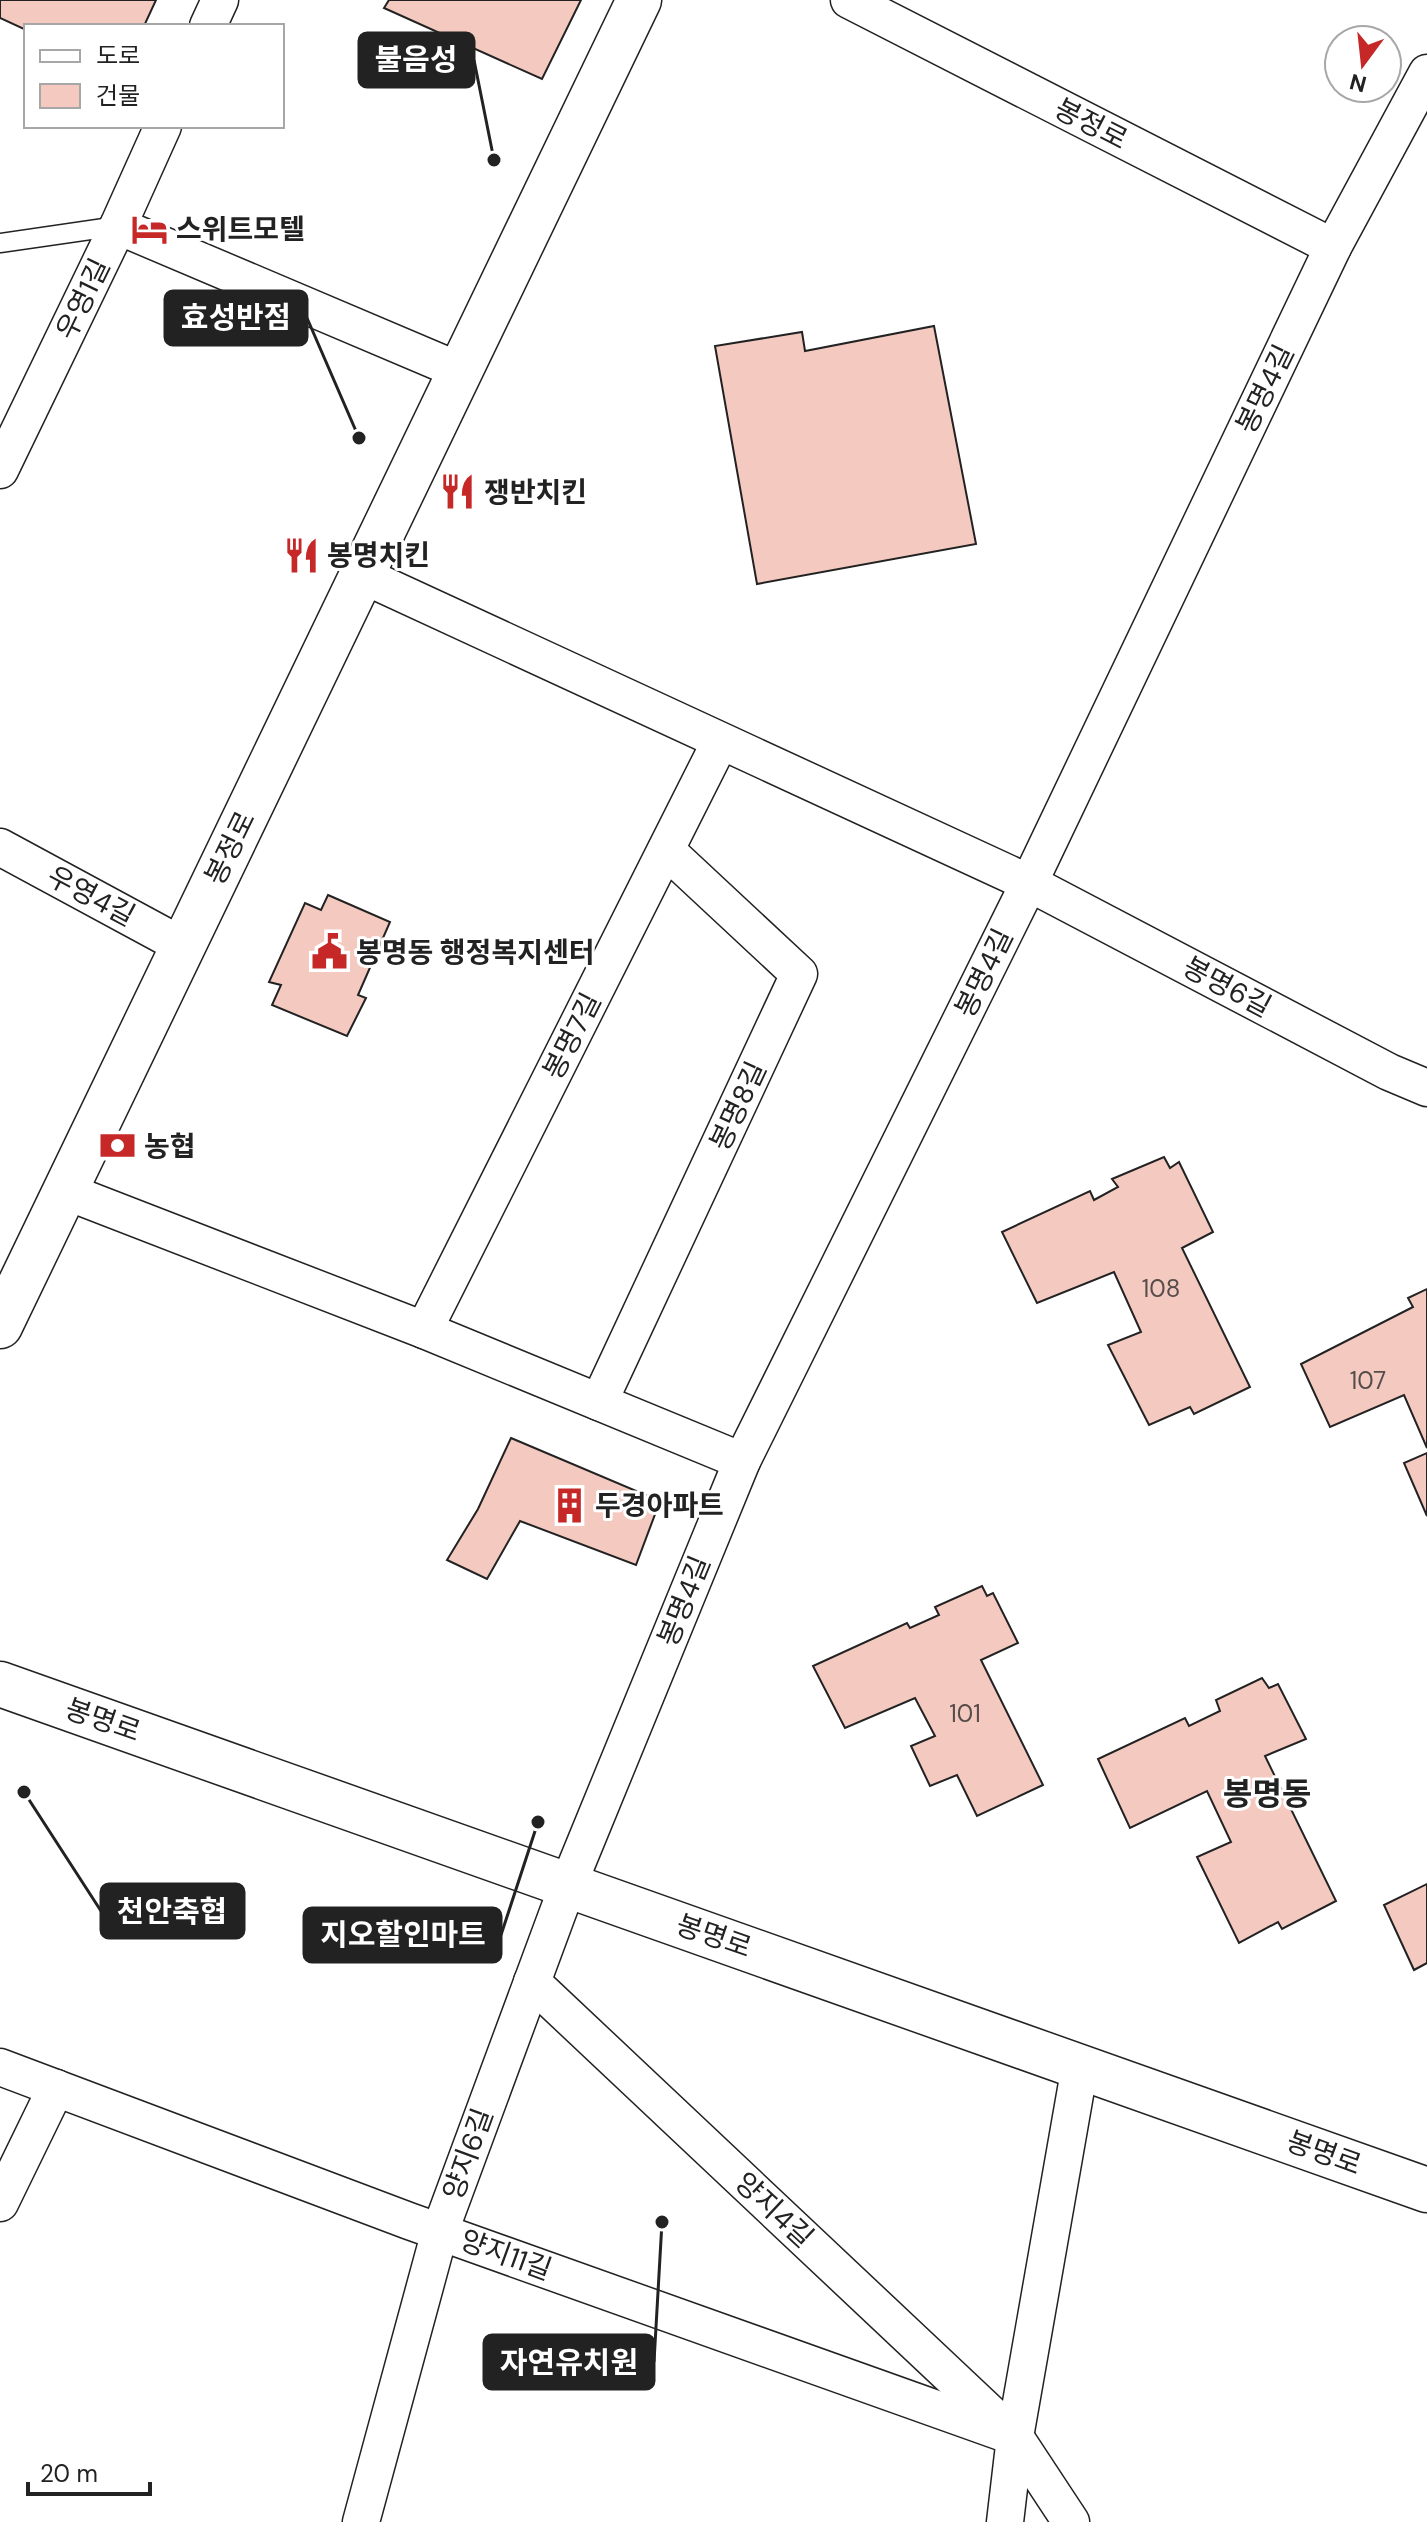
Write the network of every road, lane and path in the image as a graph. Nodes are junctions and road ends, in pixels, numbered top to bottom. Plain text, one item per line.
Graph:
1 (220, 0) edge
2 (639, 0) edge
3 (849, 0) edge
4 (209, 24) edge
5 (1427, 73) edge
6 (162, 128) edge
7 (118, 226) junction
8 (0, 243) edge
9 (1333, 247) junction
10 (460, 371) junction
11 (0, 470) edge
12 (362, 575) junction
13 (720, 742) junction
14 (0, 847) edge
15 (666, 850) junction
16 (1029, 883) junction
17 (183, 946) junction
18 (1427, 1088) edge
19 (65, 1191) junction
20 (0, 1326) edge
21 (424, 1330) junction
22 (599, 1402) junction
23 (742, 1461) junction
24 (0, 1684) edge
25 (568, 1885) junction
26 (532, 1982) junction
27 (1080, 2066) junction
28 (0, 2067) edge
29 (56, 2088) junction
30 (1427, 2190) edge
31 (0, 2203) edge
32 (440, 2231) junction
33 (1015, 2437) junction
34 (361, 2522) edge
35 (1005, 2522) edge
36 (1071, 2522) edge

1 - 4 street
2 - 10 street, 봉정로
3 - 9 street, 봉정로
5 - 9 street, 봉명4길
6 - 7 street, 우영1길
7 - 8 lane
7 - 10 street
7 - 11 street, 우영1길
9 - 16 street, 봉명4길
10 - 12 street, 봉정로
12 - 13 street
12 - 17 street, 봉정로
13 - 15 street, 봉명7길
13 - 16 street
14 - 17 street, 우영4길
15 - 21 street, 봉명7길
15 - 22 street, 봉명8길
16 - 18 street, 봉명6길
16 - 23 street, 봉명4길
17 - 19 street, 봉정로
19 - 20 street, 봉정로
19 - 21 street
21 - 22 street
22 - 23 street
23 - 25 street, 봉명4길
24 - 25 street, 봉명로
25 - 26 street, 양지6길
25 - 27 street, 봉명로
26 - 32 street, 양지6길
26 - 33 street, 양지4길
27 - 30 street, 봉명로
27 - 33 street
28 - 29 street, 양지11길
29 - 31 street
29 - 32 street, 양지11길
32 - 33 street, 양지11길
32 - 34 street, 양지6길
33 - 35 street
33 - 36 street, 양지4길

